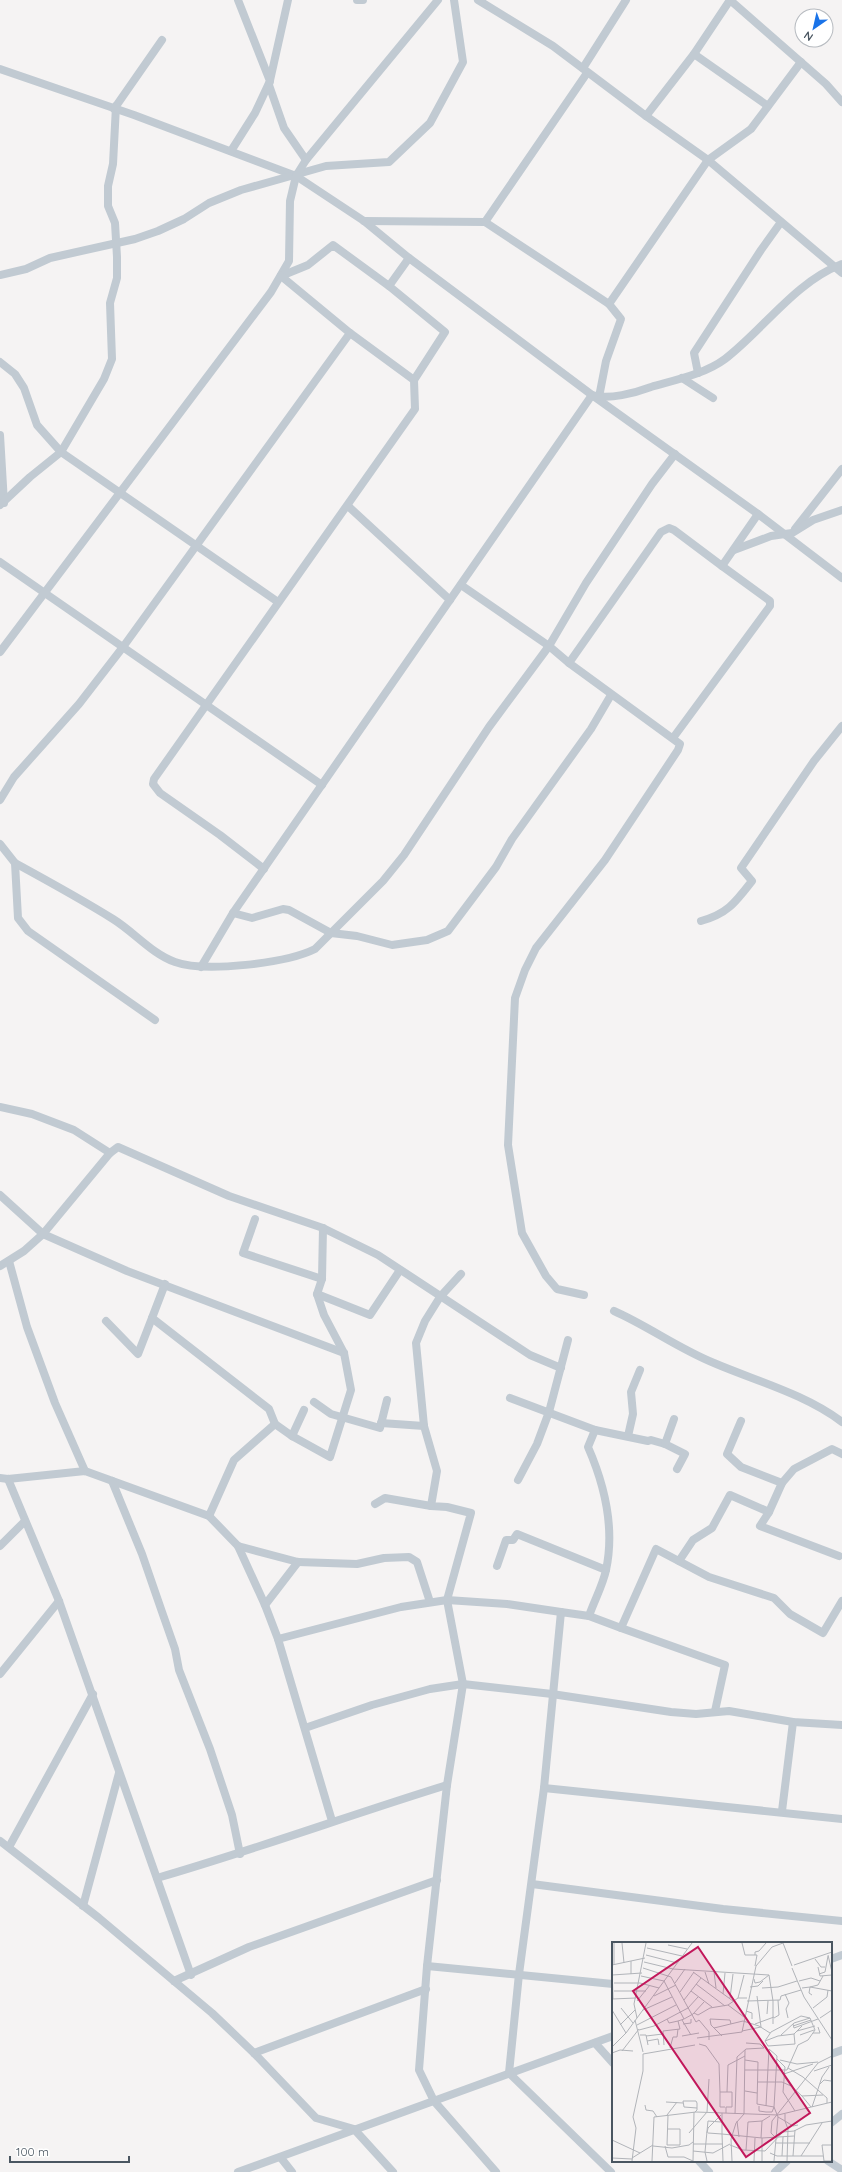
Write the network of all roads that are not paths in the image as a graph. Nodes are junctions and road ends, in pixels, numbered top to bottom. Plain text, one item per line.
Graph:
1 (238, 0) edge
2 (288, 0) edge
3 (357, 0) edge
4 (363, 0) edge
5 (438, 0) edge
6 (454, 0) edge
7 (478, 0) edge
8 (626, 0) edge
9 (730, 0) edge
10 (162, 40) dead end
11 (694, 54) junction
12 (801, 62) junction
13 (0, 69) edge
14 (585, 70) junction
15 (270, 81) junction
16 (842, 102) edge
17 (768, 106) junction
18 (115, 109) junction
19 (646, 116) junction
20 (231, 151) junction
21 (306, 160) junction
22 (708, 160) junction
23 (296, 176) junction
24 (364, 222) junction
25 (485, 222) junction
26 (781, 222) junction
27 (116, 242) junction
28 (409, 258) junction
29 (839, 265) edge
30 (842, 273) edge
31 (0, 275) edge
32 (281, 276) junction
33 (389, 286) junction
34 (609, 304) junction
35 (350, 333) junction
36 (0, 362) edge
37 (698, 373) junction
38 (682, 378) junction
39 (414, 380) junction
40 (595, 396) junction
41 (713, 398) dead end
42 (0, 435) edge
43 (61, 452) junction
44 (675, 454) junction
45 (842, 469) edge
46 (121, 493) junction
47 (2, 504) edge
48 (348, 506) junction
49 (842, 510) edge
50 (758, 514) junction
51 (788, 535) junction
52 (196, 545) junction
53 (734, 550) junction
54 (0, 562) edge
55 (722, 566) junction
56 (842, 578) edge
57 (460, 585) junction
58 (44, 592) junction
59 (450, 600) junction
60 (278, 602) junction
61 (550, 646) junction
62 (123, 647) junction
63 (0, 652) edge
64 (569, 663) junction
65 (611, 695) junction
66 (206, 705) junction
67 (842, 726) edge
68 (674, 738) junction
69 (322, 785) junction
70 (0, 800) edge
71 (0, 844) edge
72 (15, 863) junction
73 (264, 869) junction
74 (233, 913) junction
75 (700, 921) dead end
76 (331, 933) junction
77 (202, 967) junction
78 (155, 1020) dead end
79 (0, 1107) edge
80 (110, 1153) junction
81 (0, 1195) edge
82 (255, 1219) dead end
83 (323, 1228) junction
84 (42, 1234) junction
85 (10, 1261) junction
86 (0, 1266) edge
87 (400, 1270) junction
88 (461, 1274) dead end
89 (322, 1279) junction
90 (165, 1284) junction
91 (317, 1294) junction
92 (584, 1295) dead end
93 (440, 1297) junction
94 (614, 1311) dead end
95 (152, 1318) junction
96 (106, 1321) dead end
97 (568, 1340) dead end
98 (344, 1353) junction
99 (561, 1368) junction
100 (640, 1370) dead end
101 (510, 1398) dead end
102 (387, 1400) dead end
103 (314, 1402) dead end
104 (304, 1410) dead end
105 (549, 1412) junction
106 (343, 1417) junction
107 (674, 1419) dead end
108 (740, 1421) dead end
109 (842, 1422) edge
110 (381, 1423) junction
111 (275, 1424) junction
112 (424, 1426) junction
113 (595, 1430) junction
114 (292, 1436) junction
115 (628, 1436) junction
116 (665, 1444) junction
117 (842, 1454) edge
118 (677, 1469) dead end
119 (85, 1471) junction
120 (4, 1479) edge
121 (518, 1480) dead end
122 (112, 1481) junction
123 (782, 1483) junction
124 (375, 1504) dead end
125 (431, 1506) junction
126 (769, 1512) junction
127 (209, 1516) junction
128 (25, 1521) junction
129 (0, 1546) edge
130 (238, 1546) junction
131 (839, 1556) dead end
132 (679, 1561) junction
133 (298, 1562) junction
134 (497, 1566) dead end
135 (606, 1570) junction
136 (447, 1600) junction
137 (59, 1601) junction
138 (430, 1602) junction
139 (265, 1605) junction
140 (841, 1605) edge
141 (560, 1612) junction
142 (589, 1616) junction
143 (621, 1628) junction
144 (278, 1639) junction
145 (0, 1674) edge
146 (463, 1684) junction
147 (93, 1694) junction
148 (552, 1694) junction
149 (715, 1711) junction
150 (794, 1722) junction
151 (842, 1725) edge
152 (305, 1728) junction
153 (119, 1773) junction
154 (447, 1785) junction
155 (544, 1788) junction
156 (782, 1811) junction
157 (842, 1819) edge
158 (332, 1821) junction
159 (0, 1841) edge
160 (9, 1847) junction
161 (240, 1854) junction
162 (157, 1878) junction
163 (437, 1880) junction
164 (532, 1884) junction
165 (83, 1906) junction
166 (842, 1920) edge
167 (842, 1955) edge
168 (832, 1958) edge
169 (427, 1966) junction
170 (519, 1974) junction
171 (190, 1975) junction
172 (174, 1981) junction
173 (612, 1984) edge
174 (426, 1989) junction
175 (612, 2036) edge
176 (595, 2043) junction
177 (842, 2050) edge
178 (254, 2053) junction
179 (832, 2054) edge
180 (612, 2062) edge
181 (509, 2073) junction
182 (434, 2101) junction
183 (842, 2114) edge
184 (832, 2123) edge
185 (354, 2130) junction
186 (281, 2158) junction
187 (700, 2162) edge
188 (786, 2162) edge
189 (830, 2162) edge
190 (842, 2170) edge
191 (238, 2172) edge
192 (292, 2172) edge
193 (394, 2172) edge
194 (496, 2172) edge
195 (611, 2172) edge
196 (709, 2172) edge
197 (775, 2172) edge

1 - 15 street
2 - 15 street
3 - 4 street
5 - 21 street
6 - 23 street
7 - 14 street
8 - 14 street
9 - 11 street
9 - 12 street
10 - 18 street
11 - 17 street
11 - 19 street
12 - 16 street
12 - 17 street
13 - 18 street
14 - 19 street
14 - 25 street
15 - 20 street
15 - 21 street
17 - 22 street
18 - 20 street
18 - 27 street
19 - 22 street
20 - 23 street
21 - 23 street
22 - 26 street
22 - 34 street
23 - 24 street
23 - 27 street
23 - 32 street
24 - 25 street
24 - 28 street
25 - 34 street
26 - 29 street
26 - 37 street
27 - 31 street
27 - 43 street
28 - 33 street
28 - 40 street
29 - 30 street
29 - 37 street
32 - 33 street
32 - 35 street
32 - 46 street
33 - 39 street
34 - 40 street
35 - 39 street
35 - 52 street
36 - 43 street
37 - 38 street
38 - 40 street
38 - 41 street
39 - 48 street
40 - 44 street
40 - 57 street
42 - 47 street
43 - 46 street
43 - 47 street
44 - 50 street
44 - 61 street
45 - 51 street
46 - 52 street
46 - 58 street
48 - 59 street
48 - 60 street
49 - 51 street
50 - 51 street
50 - 53 street
51 - 53 street
51 - 56 street
52 - 60 street
52 - 62 street
53 - 55 street
54 - 58 street
55 - 64 street
55 - 68 street
57 - 59 street
57 - 61 street
58 - 62 street
58 - 63 street
59 - 69 street
60 - 66 street
61 - 64 street
61 - 76 street
62 - 66 street
62 - 70 street
64 - 65 street
65 - 68 street
65 - 76 street
66 - 69 street
66 - 73 street
67 - 75 street
68 - 92 street
69 - 73 street
71 - 72 street
72 - 77 street
72 - 78 street
73 - 74 street
74 - 76 street
74 - 77 street
76 - 77 street
79 - 80 street
80 - 83 street
80 - 84 street
81 - 84 street
82 - 89 street
83 - 87 street
83 - 89 street
84 - 85 street
84 - 90 street
85 - 86 street
85 - 119 street
87 - 91 street
87 - 93 street
88 - 93 street
89 - 91 street
90 - 95 street
90 - 98 street
91 - 98 street
93 - 99 street
93 - 112 street
94 - 109 street
95 - 96 street
95 - 111 street
97 - 99 street
98 - 106 street
99 - 105 street
100 - 115 street
101 - 105 street
102 - 110 street
103 - 106 street
104 - 114 street
105 - 113 street
105 - 121 street
106 - 110 street
106 - 114 street
107 - 116 street
108 - 123 street
110 - 112 street
111 - 114 street
111 - 127 street
112 - 125 street
113 - 115 street
113 - 135 street
115 - 116 street
116 - 118 street
117 - 123 street
119 - 120 street
119 - 122 street
120 - 128 street
122 - 127 street
122 - 161 street
123 - 126 street
124 - 125 street
125 - 136 street
126 - 131 street
126 - 132 street
127 - 130 street
128 - 129 street
128 - 137 street
130 - 133 street
130 - 139 street
132 - 140 street
132 - 143 street
133 - 138 street
133 - 139 street
134 - 135 street
135 - 142 street
136 - 138 street
136 - 141 street
136 - 146 street
137 - 145 street
137 - 147 street
138 - 144 street
139 - 144 street
141 - 142 street
141 - 148 street
142 - 143 street
143 - 149 street
144 - 152 street
146 - 148 street
146 - 152 street
146 - 154 street
147 - 153 street
147 - 160 street
148 - 149 street
148 - 155 street
149 - 150 street
150 - 151 street
150 - 156 street
152 - 158 street
153 - 162 street
153 - 165 street
154 - 158 street
154 - 163 street
155 - 156 street
155 - 164 street
156 - 157 street
158 - 161 street
159 - 160 street
160 - 165 street
161 - 162 street
162 - 171 street
163 - 169 street
163 - 171 street
164 - 166 street
164 - 170 street
165 - 172 street
167 - 168 street
169 - 170 street
169 - 174 street
170 - 173 street
170 - 181 street
171 - 172 street
172 - 178 street
174 - 178 street
174 - 182 street
175 - 176 street
176 - 180 street
176 - 181 street
177 - 179 street
178 - 185 street
181 - 182 street
181 - 195 street
182 - 185 street
182 - 194 street
183 - 184 street
185 - 186 street
185 - 193 street
186 - 191 street
186 - 192 street
187 - 196 street
188 - 197 street
189 - 190 street

